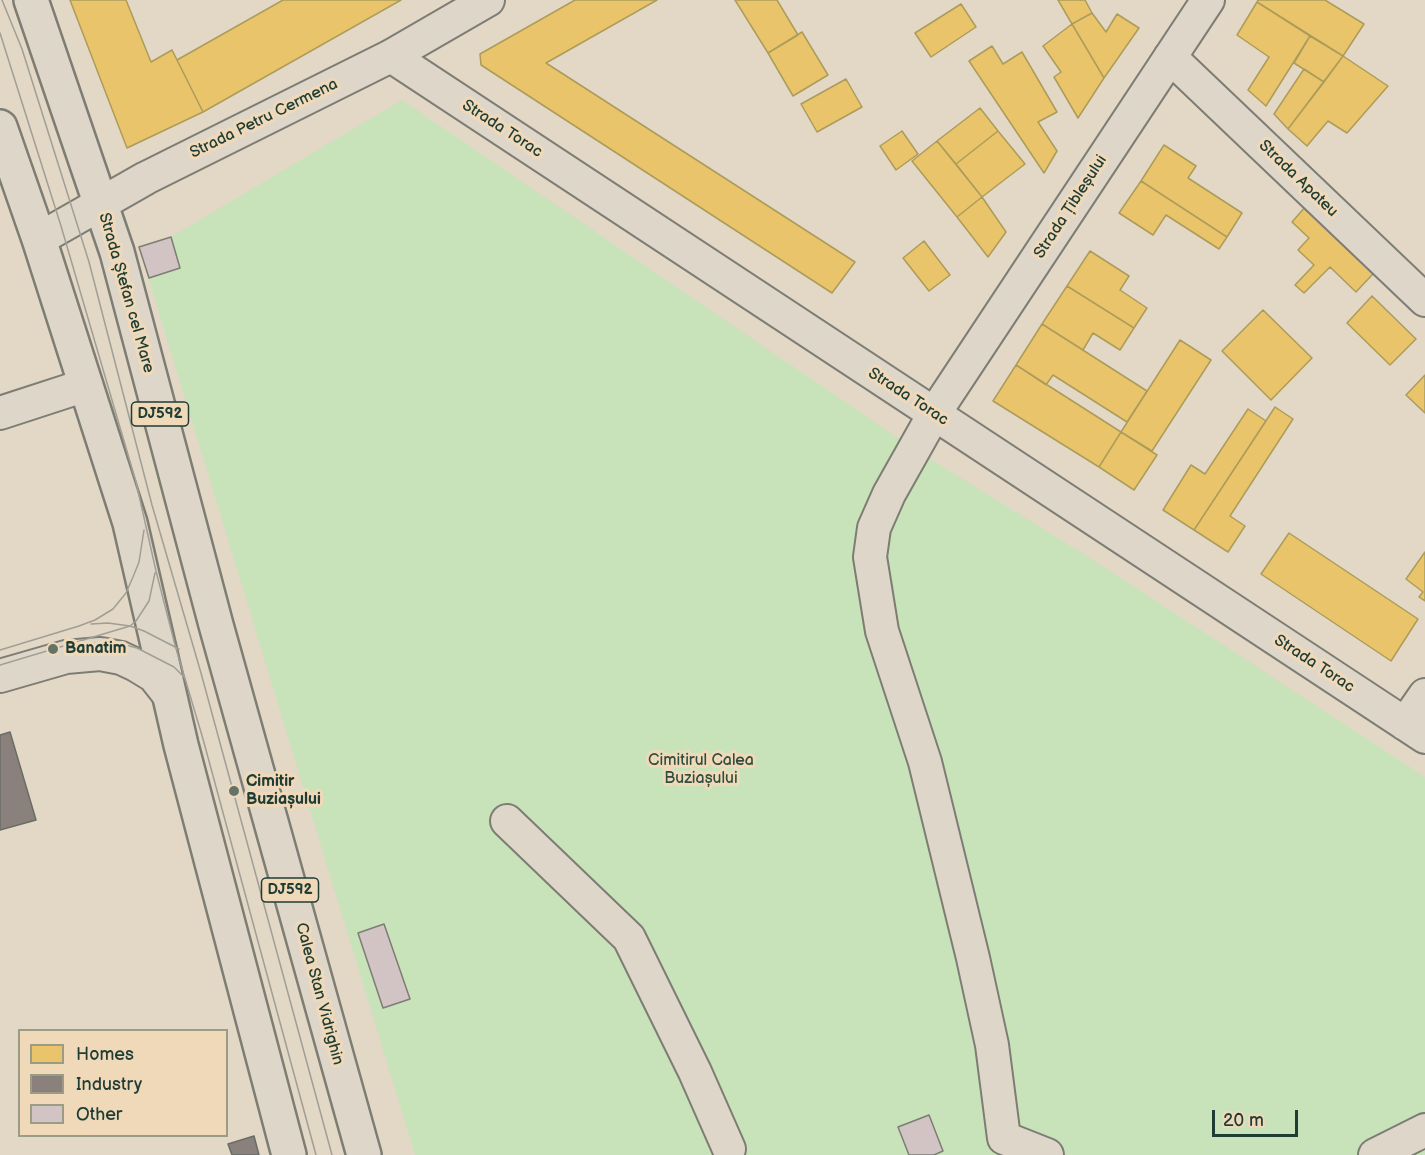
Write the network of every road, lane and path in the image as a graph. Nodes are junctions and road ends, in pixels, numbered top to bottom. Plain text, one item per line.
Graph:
1 (32, 0) edge
2 (488, 0) edge
3 (1208, 0) edge
4 (391, 56) junction
5 (1170, 57) junction
6 (0, 127) edge
7 (101, 204) junction
8 (39, 239) junction
9 (1425, 300) edge
10 (86, 385) junction
11 (0, 413) edge
12 (934, 414) junction
13 (216, 625) joint
14 (0, 676) edge
15 (169, 695) junction
16 (1425, 695) edge
17 (1415, 731) edge
18 (507, 821) dead end
19 (1425, 1130) edge
20 (729, 1149) dead end
21 (290, 1155) edge
22 (364, 1155) edge
23 (1047, 1155) edge
24 (1375, 1155) edge

1 - 7 main road, Strada Ștefan cel Mare / DJ592
2 - 4 street, Strada Petru Cermena
3 - 5 street, Strada Țibleșului
4 - 7 street, Strada Petru Cermena
4 - 12 street, Strada Torac
5 - 9 street, Strada Apateu
5 - 12 street, Strada Țibleșului
6 - 8 main road
7 - 8 street, Strada Petru Cermena
7 - 13 main road, Strada Ștefan cel Mare / DJ592
8 - 10 main road
10 - 11 street
10 - 15 main road
12 - 17 street, Strada Torac
12 - 23 street, Strada Țibleșului
13 - 22 main road, Calea Stan Vidrighin / DJ592
14 - 15 street
15 - 21 main road
16 - 17 street
18 - 20 street
19 - 24 street

